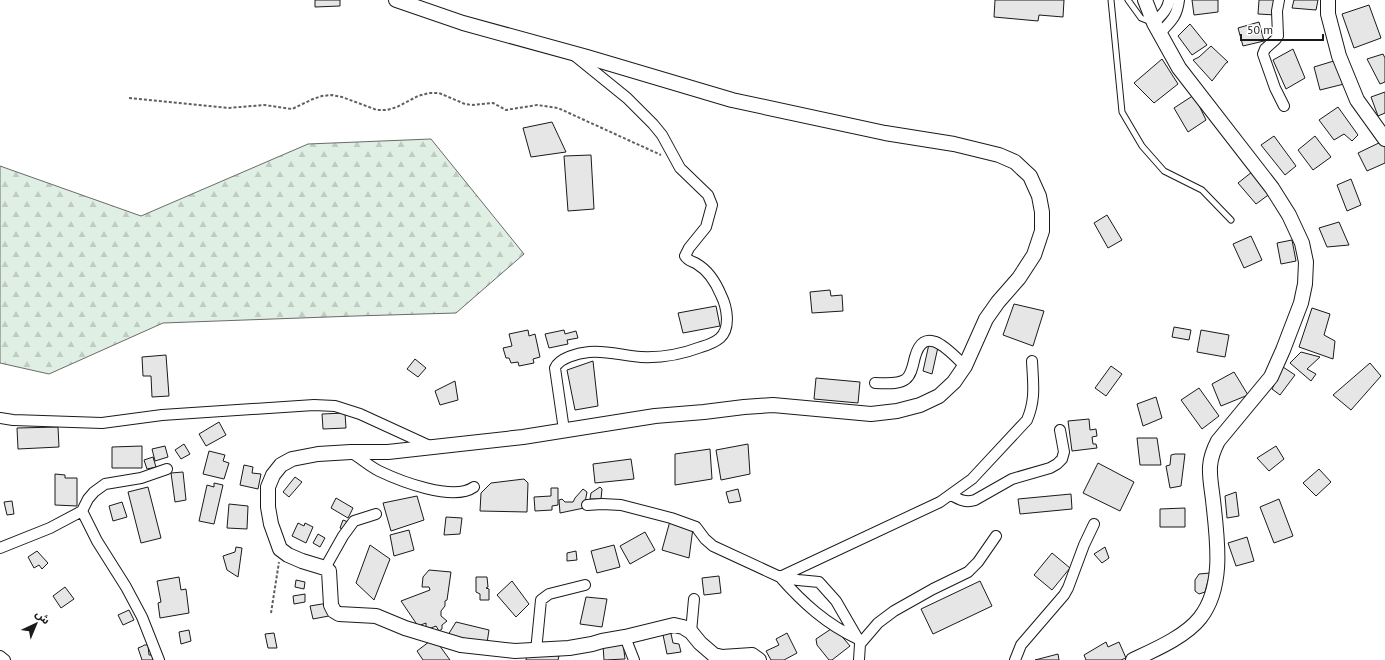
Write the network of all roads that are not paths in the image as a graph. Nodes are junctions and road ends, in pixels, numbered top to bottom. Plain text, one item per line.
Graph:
1 (396, 0) edge
2 (1111, 0) edge
3 (1128, 0) edge
4 (1145, 0) edge
5 (1169, 0) edge
6 (1179, 0) edge
7 (1279, 0) edge
8 (1328, 0) edge
9 (1157, 28) junction
10 (572, 53) junction
11 (1284, 106) dead end
12 (1385, 139) edge
13 (1231, 220) dead end
14 (1032, 361) dead end
15 (965, 366) junction
16 (875, 384) dead end
17 (0, 418) edge
18 (564, 430) junction
19 (1060, 430) dead end
20 (433, 447) junction
21 (351, 452) junction
22 (167, 469) dead end
23 (474, 487) dead end
24 (951, 495) junction
25 (587, 505) dead end
26 (82, 511) junction
27 (376, 514) dead end
28 (1094, 524) dead end
29 (996, 536) dead end
30 (0, 548) edge
31 (325, 568) junction
32 (780, 577) junction
33 (585, 586) dead end
34 (694, 599) dead end
35 (691, 632) junction
36 (625, 637) junction
37 (859, 642) junction
38 (536, 651) junction
39 (0, 656) edge
40 (5, 660) edge
41 (159, 660) edge
42 (634, 660) edge
43 (759, 660) edge
44 (859, 660) edge
45 (1016, 660) edge
46 (1133, 660) edge

1 - 10 street
2 - 13 lane
3 - 9 lane
4 - 9 street
5 - 9 street
6 - 9 street
7 - 11 street
8 - 12 street
9 - 46 street
10 - 15 street
10 - 18 street
14 - 24 street
15 - 16 street
15 - 18 street
17 - 20 street
18 - 20 street
19 - 24 street
20 - 21 street
21 - 23 street
21 - 31 street
22 - 26 street
24 - 32 street
25 - 32 street
26 - 30 street
26 - 41 street
27 - 31 street
28 - 45 street
29 - 37 street
31 - 38 street
32 - 37 street
32 - 37 street
33 - 38 street
34 - 35 street
35 - 36 street
35 - 43 street
36 - 38 street
36 - 42 street
37 - 44 street
39 - 40 street

